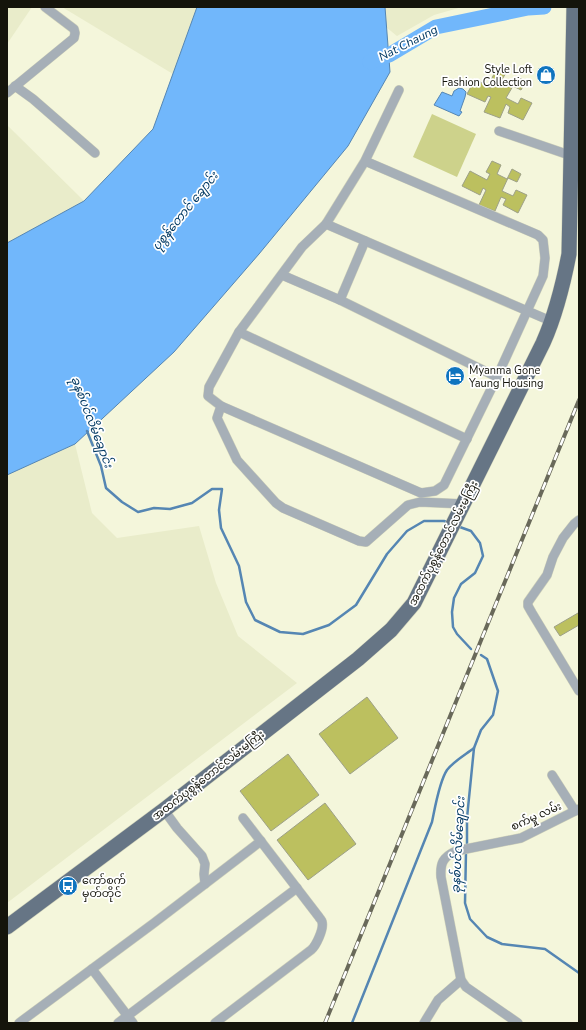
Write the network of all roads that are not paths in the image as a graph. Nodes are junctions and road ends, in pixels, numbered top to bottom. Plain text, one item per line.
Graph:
1 (46, 7) edge
2 (574, 7) edge
3 (15, 86) junction
4 (399, 90) dead end
5 (7, 93) edge
6 (499, 131) dead end
7 (95, 153) dead end
8 (572, 156) junction
9 (365, 162) junction
10 (326, 224) junction
11 (365, 240) junction
12 (282, 275) junction
13 (340, 300) junction
14 (527, 312) junction
15 (553, 322) junction
16 (239, 332) junction
17 (497, 377) junction
18 (221, 406) junction
19 (467, 439) junction
20 (461, 509) junction
21 (579, 520) edge
22 (579, 691) edge
23 (552, 775) dead end
24 (164, 810) junction
25 (577, 810) edge
26 (243, 818) dead end
27 (262, 841) junction
28 (205, 884) junction
29 (297, 888) junction
30 (7, 927) edge
31 (92, 969) junction
32 (461, 980) junction
33 (130, 1019) edge
34 (19, 1023) edge
35 (118, 1023) edge
36 (215, 1023) edge
37 (424, 1023) edge
38 (518, 1023) edge

1 - 3 street
2 - 8 main road, အထက်ပုစွန်တောင်လမ်းမကြီး
3 - 5 street
3 - 7 street
4 - 9 street
6 - 8 street
8 - 15 main road, အထက်ပုစွန်တောင်လမ်းမကြီး
9 - 10 street
9 - 14 street
10 - 11 street
10 - 12 street
11 - 13 street
11 - 14 street
12 - 13 street
12 - 16 street
13 - 17 street
14 - 15 street
14 - 17 street
15 - 20 main road, အထက်ပုစွန်တောင်လမ်းမကြီး
16 - 18 street
16 - 19 street
17 - 19 street
18 - 19 street
18 - 20 street
20 - 24 main road, အထက်ပုစွန်တောင်လမ်းမကြီး
21 - 22 street
23 - 25 street
24 - 28 street
24 - 30 main road, အထက်ပုစွန်တောင်လမ်းမကြီး
25 - 32 street, စက်မှု လမ်း
26 - 27 street
27 - 28 street
27 - 29 street
28 - 31 street
29 - 33 street
29 - 36 street
31 - 33 street
31 - 34 street
32 - 37 street
32 - 38 street
33 - 35 street

